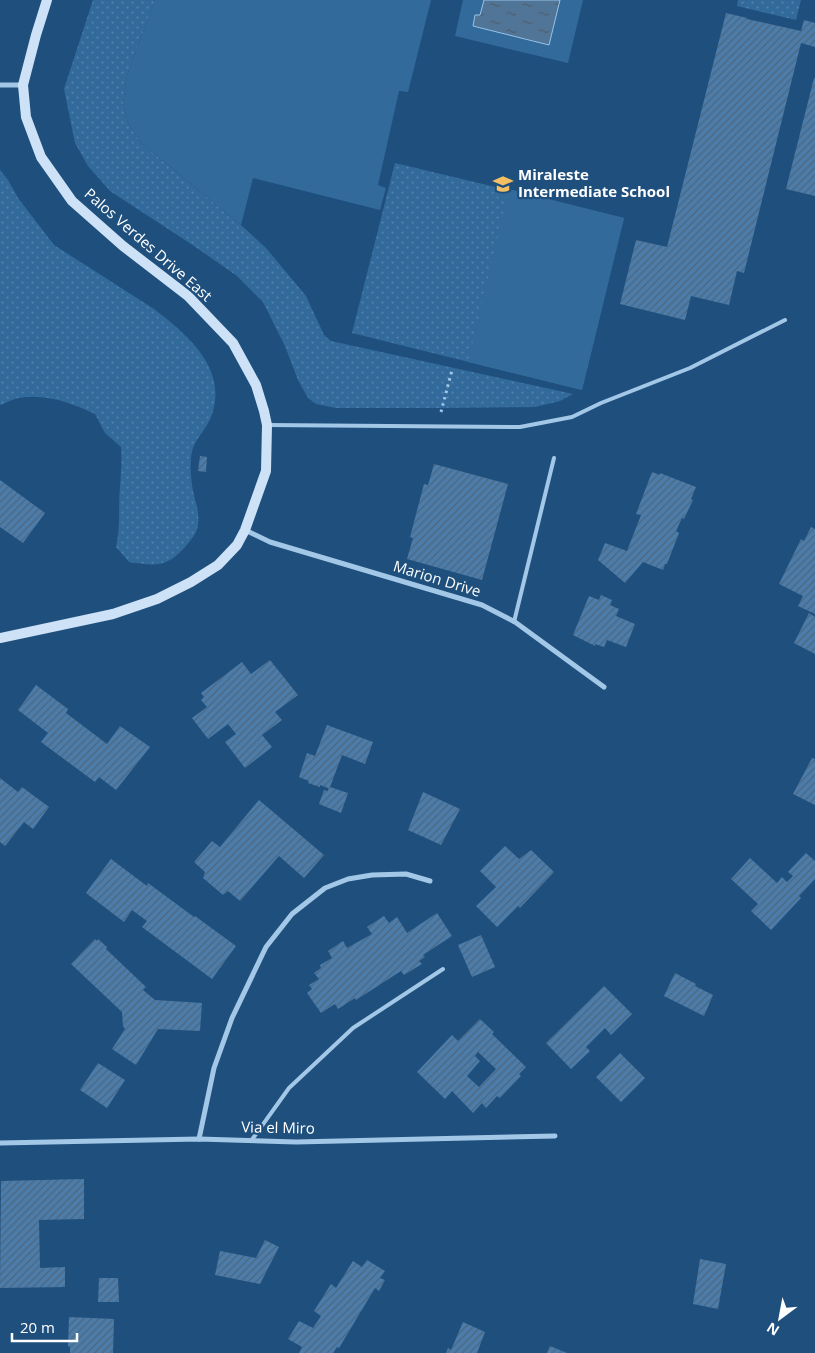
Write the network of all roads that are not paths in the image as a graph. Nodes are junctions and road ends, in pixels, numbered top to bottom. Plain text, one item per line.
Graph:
1 (47, 0) edge
2 (0, 85) edge
3 (23, 86) junction
4 (785, 320) dead end
5 (267, 425) junction
6 (554, 458) dead end
7 (246, 530) junction
8 (514, 622) junction
9 (0, 638) edge
10 (604, 687) dead end
11 (430, 881) dead end
12 (443, 970) dead end
13 (555, 1136) dead end
14 (199, 1139) junction
15 (251, 1140) junction
16 (0, 1143) edge

1 - 3 main road, Palos Verdes Drive East
2 - 3 street
3 - 5 main road, Palos Verdes Drive East
4 - 5 lane
5 - 7 main road, Palos Verdes Drive East
6 - 8 lane
7 - 8 street, Marion Drive
7 - 9 main road, Palos Verdes Drive East
8 - 10 street, Marion Drive
11 - 14 street
12 - 15 lane
13 - 15 street, Via el Miro
14 - 15 street, Via el Miro
14 - 16 street, Via el Miro

